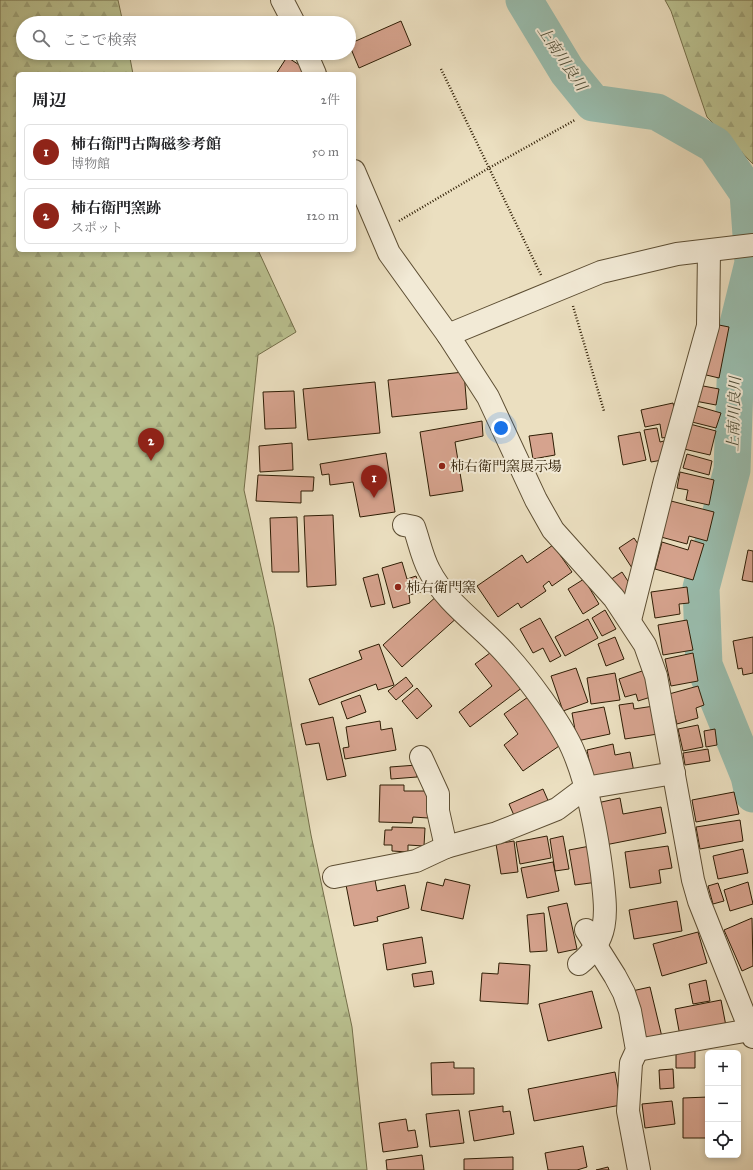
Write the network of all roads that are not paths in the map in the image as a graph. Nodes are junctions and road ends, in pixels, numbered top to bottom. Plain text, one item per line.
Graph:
1 (282, 0) edge
2 (290, 16) edge
3 (309, 60) edge
4 (314, 72) edge
5 (356, 177) edge
6 (753, 245) edge
7 (709, 251) junction
8 (448, 335) junction
9 (404, 525) dead end
10 (630, 620) junction
11 (421, 757) dead end
12 (674, 773) junction
13 (585, 788) junction
14 (446, 847) junction
15 (334, 876) dead end
16 (591, 938) junction
17 (579, 964) dead end
18 (752, 1034) edge
19 (637, 1050) junction
20 (639, 1170) edge

1 - 2 street
3 - 4 street
5 - 8 street
6 - 7 street
7 - 8 street
7 - 10 street
8 - 10 street
9 - 13 street
10 - 12 street
11 - 14 street
12 - 13 street
12 - 18 street
13 - 14 street
13 - 16 street
14 - 15 street
16 - 17 street
16 - 19 street
18 - 19 street
19 - 20 street

